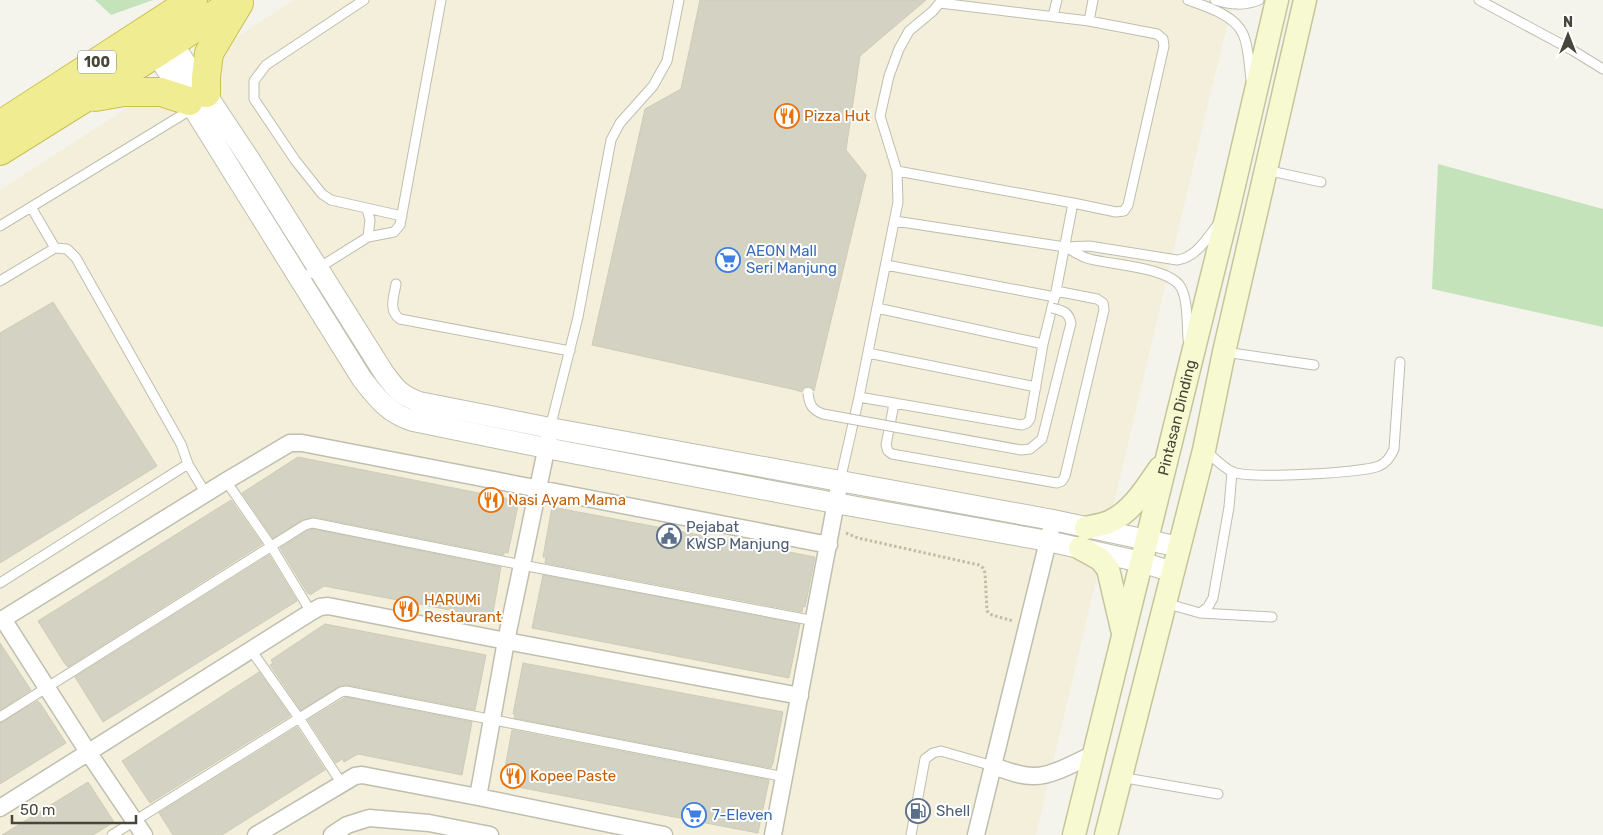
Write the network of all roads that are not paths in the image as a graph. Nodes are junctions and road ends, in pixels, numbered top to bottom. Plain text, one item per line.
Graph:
1 (193, 0) edge
2 (237, 0) edge
3 (241, 0) edge
4 (364, 0) edge
5 (441, 0) edge
6 (678, 0) edge
7 (1057, 0) edge
8 (1093, 0) edge
9 (1188, 0) edge
10 (1215, 0) edge
11 (1259, 0) edge
12 (1277, 0) edge
13 (1305, 0) edge
14 (1479, 0) edge
15 (941, 1) edge
16 (1053, 16) junction
17 (1088, 21) junction
18 (157, 38) junction
19 (1603, 69) edge
20 (1254, 97) junction
21 (80, 100) junction
22 (199, 100) junction
23 (0, 125) edge
24 (0, 151) edge
25 (1266, 170) junction
26 (896, 171) junction
27 (1321, 182) dead end
28 (1073, 203) junction
29 (31, 207) junction
30 (367, 209) junction
31 (1228, 211) junction
32 (402, 216) junction
33 (895, 221) junction
34 (0, 226) edge
35 (368, 237) junction
36 (1065, 247) junction
37 (55, 248) junction
38 (886, 265) junction
39 (319, 268) junction
40 (301, 279) junction
41 (0, 282) edge
42 (396, 284) dead end
43 (1056, 294) junction
44 (877, 308) junction
45 (1052, 308) junction
46 (1043, 344) junction
47 (570, 351) junction
48 (1224, 352) junction
49 (868, 353) junction
50 (1400, 362) dead end
51 (1191, 364) junction
52 (1314, 365) dead end
53 (1036, 387) junction
54 (808, 393) dead end
55 (859, 398) junction
56 (894, 404) junction
57 (550, 428) junction
58 (546, 448) junction
59 (1204, 450) junction
60 (1166, 461) junction
61 (188, 464) junction
62 (1232, 472) junction
63 (226, 481) junction
64 (840, 481) junction
65 (538, 489) junction
66 (206, 494) junction
67 (835, 503) junction
68 (1053, 520) junction
69 (1083, 538) junction
70 (1147, 540) junction
71 (1048, 541) junction
72 (829, 545) junction
73 (271, 546) junction
74 (1180, 547) junction
75 (1141, 562) junction
76 (522, 565) junction
77 (1173, 572) junction
78 (0, 583) edge
79 (1165, 603) junction
80 (311, 612) junction
81 (1200, 613) junction
82 (1272, 617) dead end
83 (1, 620) edge
84 (815, 621) junction
85 (1124, 635) junction
86 (506, 641) junction
87 (251, 650) junction
88 (46, 688) junction
89 (800, 696) junction
90 (0, 717) edge
91 (299, 718) junction
92 (492, 721) junction
93 (88, 752) junction
94 (1094, 754) junction
95 (993, 766) junction
96 (785, 777) junction
97 (1120, 777) junction
98 (342, 784) junction
99 (1218, 794) dead end
100 (478, 797) junction
101 (0, 808) edge
102 (134, 821) junction
103 (428, 829) edge
104 (112, 835) edge
105 (144, 835) edge
106 (256, 835) edge
107 (332, 835) edge
108 (490, 835) edge
109 (664, 835) edge
110 (773, 835) edge
111 (911, 835) edge
112 (976, 835) edge
113 (1074, 835) edge
114 (1106, 835) edge

1 - 18 highway, 100
2 - 18 highway, 100
3 - 22 highway
4 - 30 lane
5 - 32 lane
6 - 47 lane
7 - 16 lane
8 - 17 lane
9 - 20 lane
10 - 11 lane
12 - 20 main road, Pintasan Dinding
13 - 25 main road, Pintasan Dinding
14 - 19 lane
15 - 16 lane
15 - 26 lane
16 - 17 lane
17 - 28 lane
18 - 21 highway, 100
18 - 22 street
18 - 23 highway, 100
20 - 31 main road, Pintasan Dinding
21 - 22 highway
21 - 24 highway, 100
22 - 29 lane
22 - 39 street
22 - 40 street
25 - 27 lane
25 - 48 main road, Pintasan Dinding
26 - 28 lane
26 - 33 lane
28 - 36 lane
29 - 34 lane
29 - 37 lane
30 - 32 lane
30 - 35 lane
31 - 36 lane
31 - 51 main road, Pintasan Dinding
32 - 35 lane
33 - 36 lane
33 - 38 lane
35 - 39 lane
36 - 43 lane
36 - 51 lane
37 - 41 lane
37 - 61 lane
38 - 43 lane
38 - 44 lane
39 - 40 lane
39 - 57 street
40 - 58 street
42 - 47 lane
43 - 45 lane
43 - 56 lane
44 - 46 lane
44 - 49 lane
45 - 46 lane
45 - 54 lane, bridge
46 - 53 lane
47 - 57 lane
48 - 52 lane
48 - 59 main road, Pintasan Dinding
49 - 53 lane
49 - 55 lane
50 - 62 lane
51 - 60 main road, Pintasan Dinding
53 - 56 lane
55 - 56 lane
55 - 64 lane
57 - 58 street
57 - 64 street
58 - 65 street
58 - 67 street
59 - 62 lane
59 - 74 main road, Pintasan Dinding
60 - 69 main road
60 - 70 main road, Pintasan Dinding
61 - 66 lane
61 - 78 lane
62 - 81 lane
63 - 65 street
63 - 66 street
63 - 73 lane
64 - 67 street
64 - 68 street
65 - 72 street
65 - 76 street
66 - 83 street
67 - 71 street
67 - 72 street
68 - 69 street
68 - 71 street
69 - 70 street
69 - 71 street
69 - 75 street
69 - 85 main road
70 - 74 street
70 - 75 main road, Pintasan Dinding
71 - 95 street
72 - 84 street
73 - 76 lane
73 - 80 lane
73 - 88 lane
74 - 77 main road, Pintasan Dinding
75 - 77 street
75 - 85 main road, Pintasan Dinding
76 - 84 lane
76 - 86 street
77 - 79 main road, Pintasan Dinding
79 - 81 lane
79 - 97 main road, Pintasan Dinding
80 - 86 street
80 - 87 street
81 - 82 lane
83 - 88 street
84 - 89 street
85 - 94 main road, Pintasan Dinding
86 - 89 street
86 - 92 street
87 - 91 lane
87 - 93 street
88 - 90 lane
88 - 93 street
89 - 96 street
91 - 92 lane
91 - 98 lane
91 - 102 lane
92 - 96 lane
92 - 100 street
93 - 101 street
93 - 102 street
94 - 95 street
94 - 113 main road, Pintasan Dinding
95 - 111 lane
95 - 112 street
96 - 110 street
97 - 99 lane
97 - 114 main road, Pintasan Dinding
98 - 100 street
98 - 106 street
100 - 109 street
102 - 104 lane
102 - 105 street
103 - 107 street
103 - 108 street

